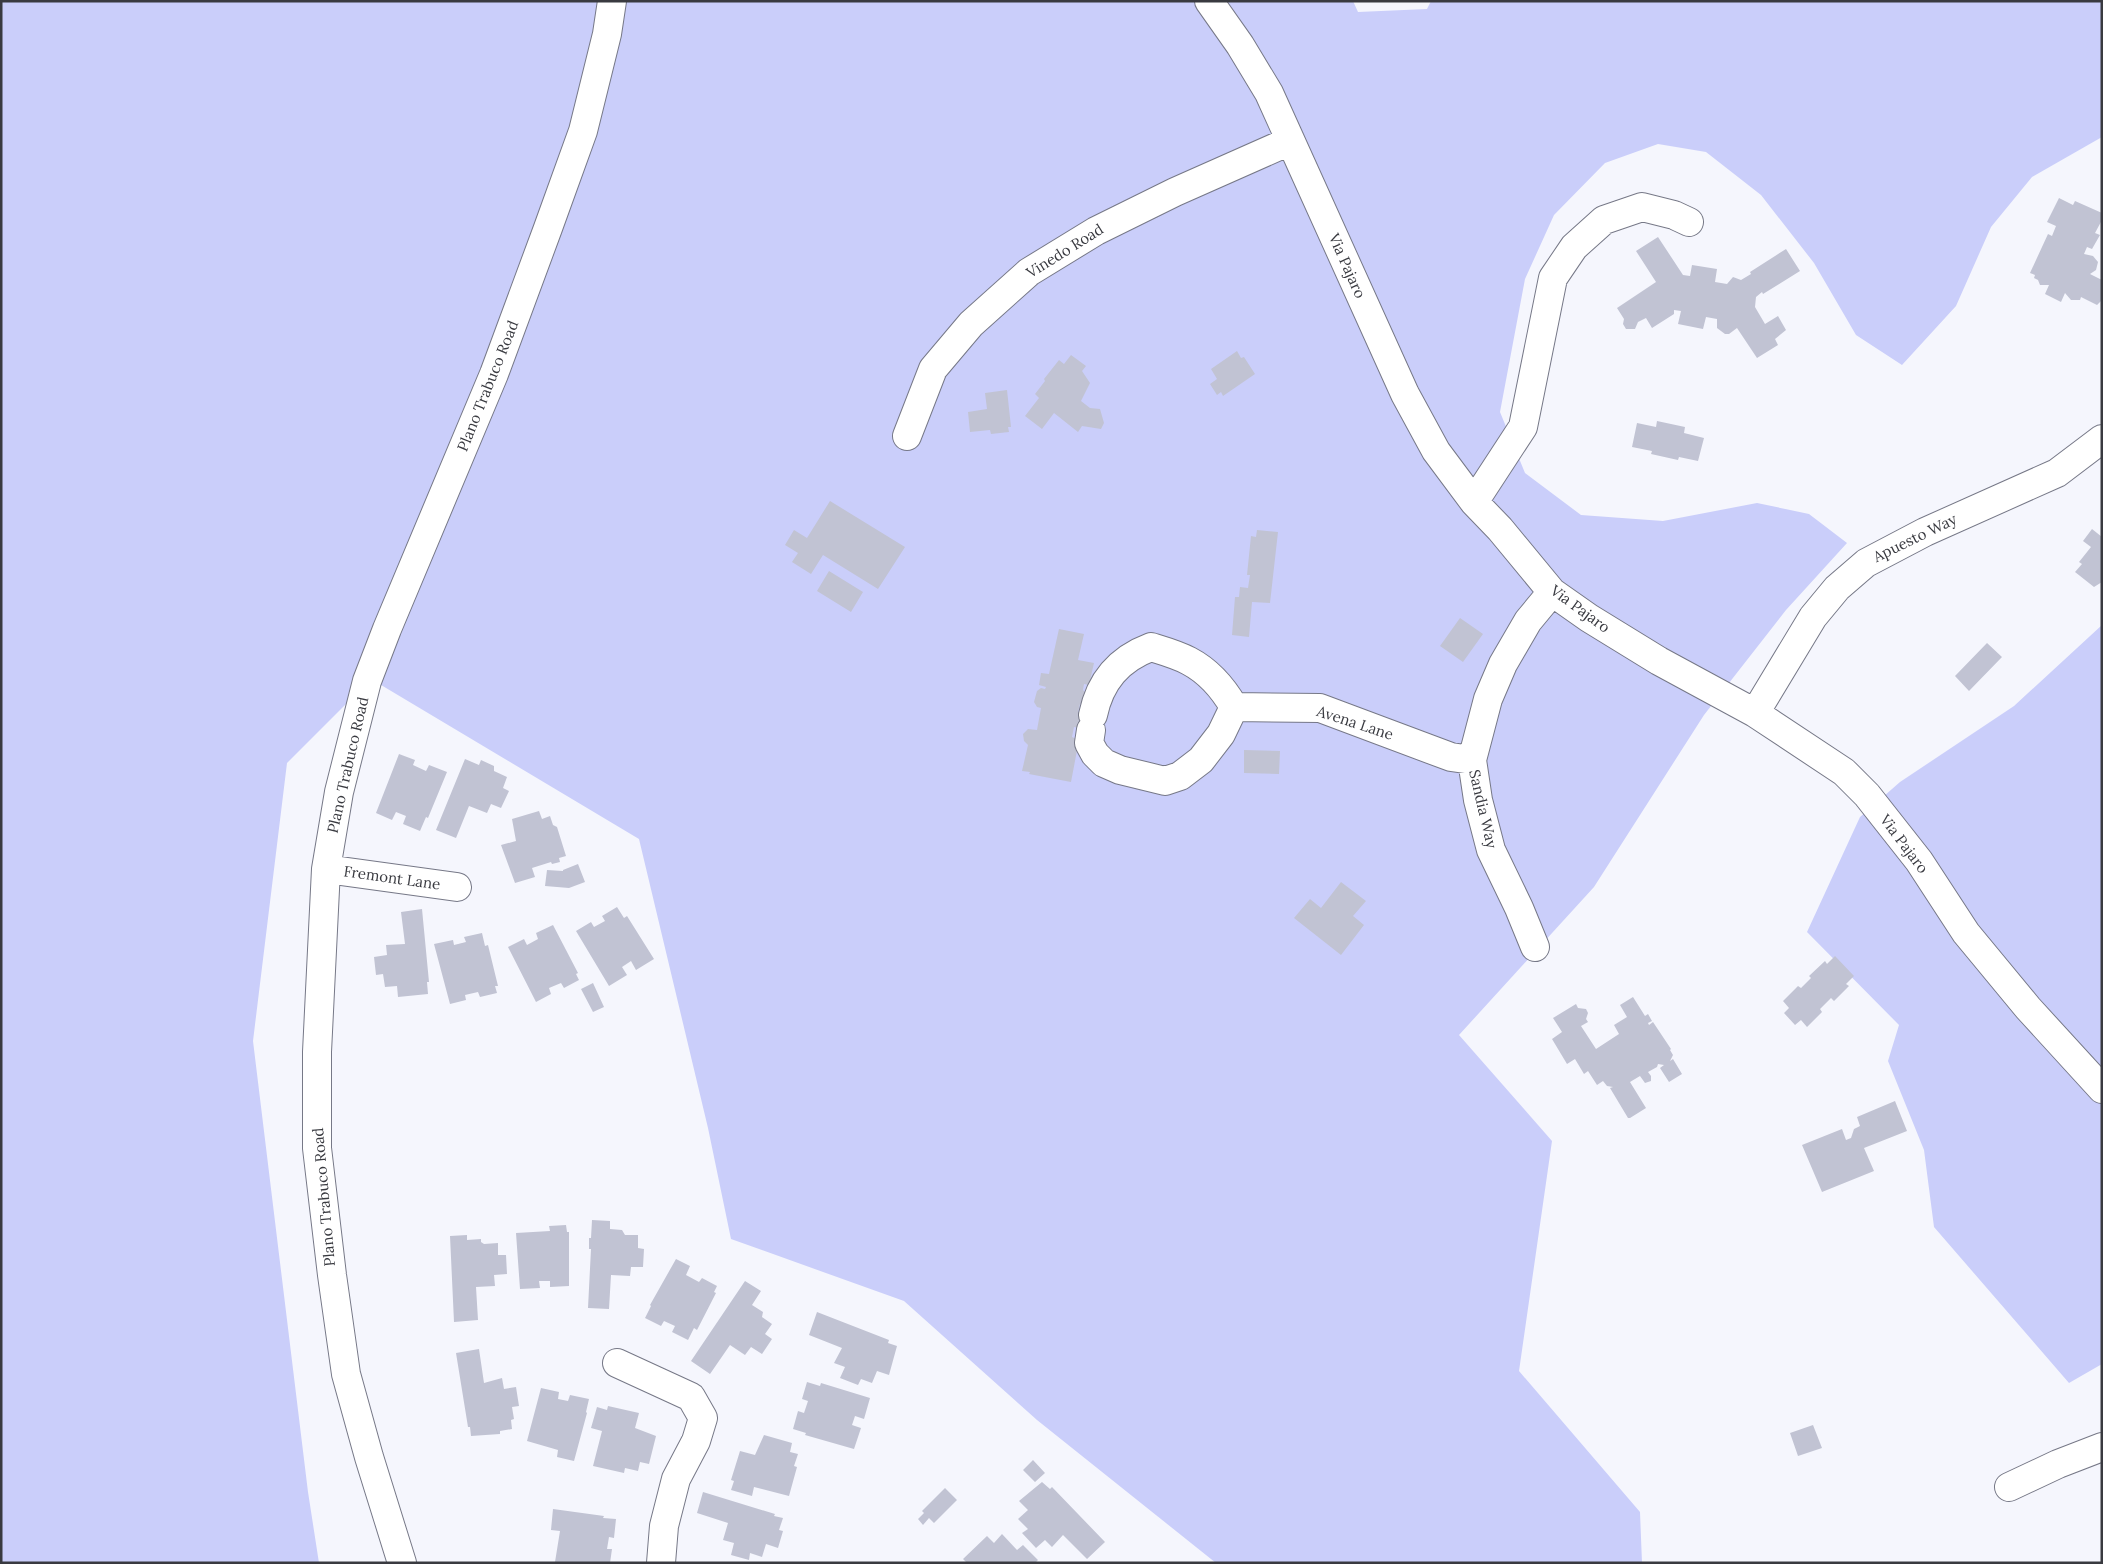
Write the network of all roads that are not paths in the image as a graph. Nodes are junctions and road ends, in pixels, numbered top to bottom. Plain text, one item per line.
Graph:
1 (612, 1) edge
2 (1209, 1) edge
3 (1290, 141) junction
4 (1689, 222) dead end
5 (907, 436) dead end
6 (2102, 438) edge
7 (1474, 502) junction
8 (1552, 592) junction
9 (1234, 706) junction
10 (1755, 713) junction
11 (1472, 760) junction
12 (326, 869) junction
13 (457, 887) dead end
14 (1535, 947) dead end
15 (2102, 1089) edge
16 (617, 1363) dead end
17 (2102, 1447) edge
18 (2009, 1487) dead end
19 (402, 1563) edge
20 (661, 1563) edge

1 - 12 street, Plano Trabuco Road
2 - 3 street, Via Pajaro
3 - 5 street, Vinedo Road
3 - 7 street, Via Pajaro
4 - 7 street
6 - 10 street, Apuesto Way
7 - 8 street, Via Pajaro
8 - 10 street, Via Pajaro
8 - 11 street, Sandia Way
9 - 9 street
9 - 11 street, Avena Lane
10 - 15 street, Via Pajaro
11 - 14 street, Sandia Way
12 - 13 street, Fremont Lane
12 - 19 street, Plano Trabuco Road
16 - 20 street
17 - 18 street

